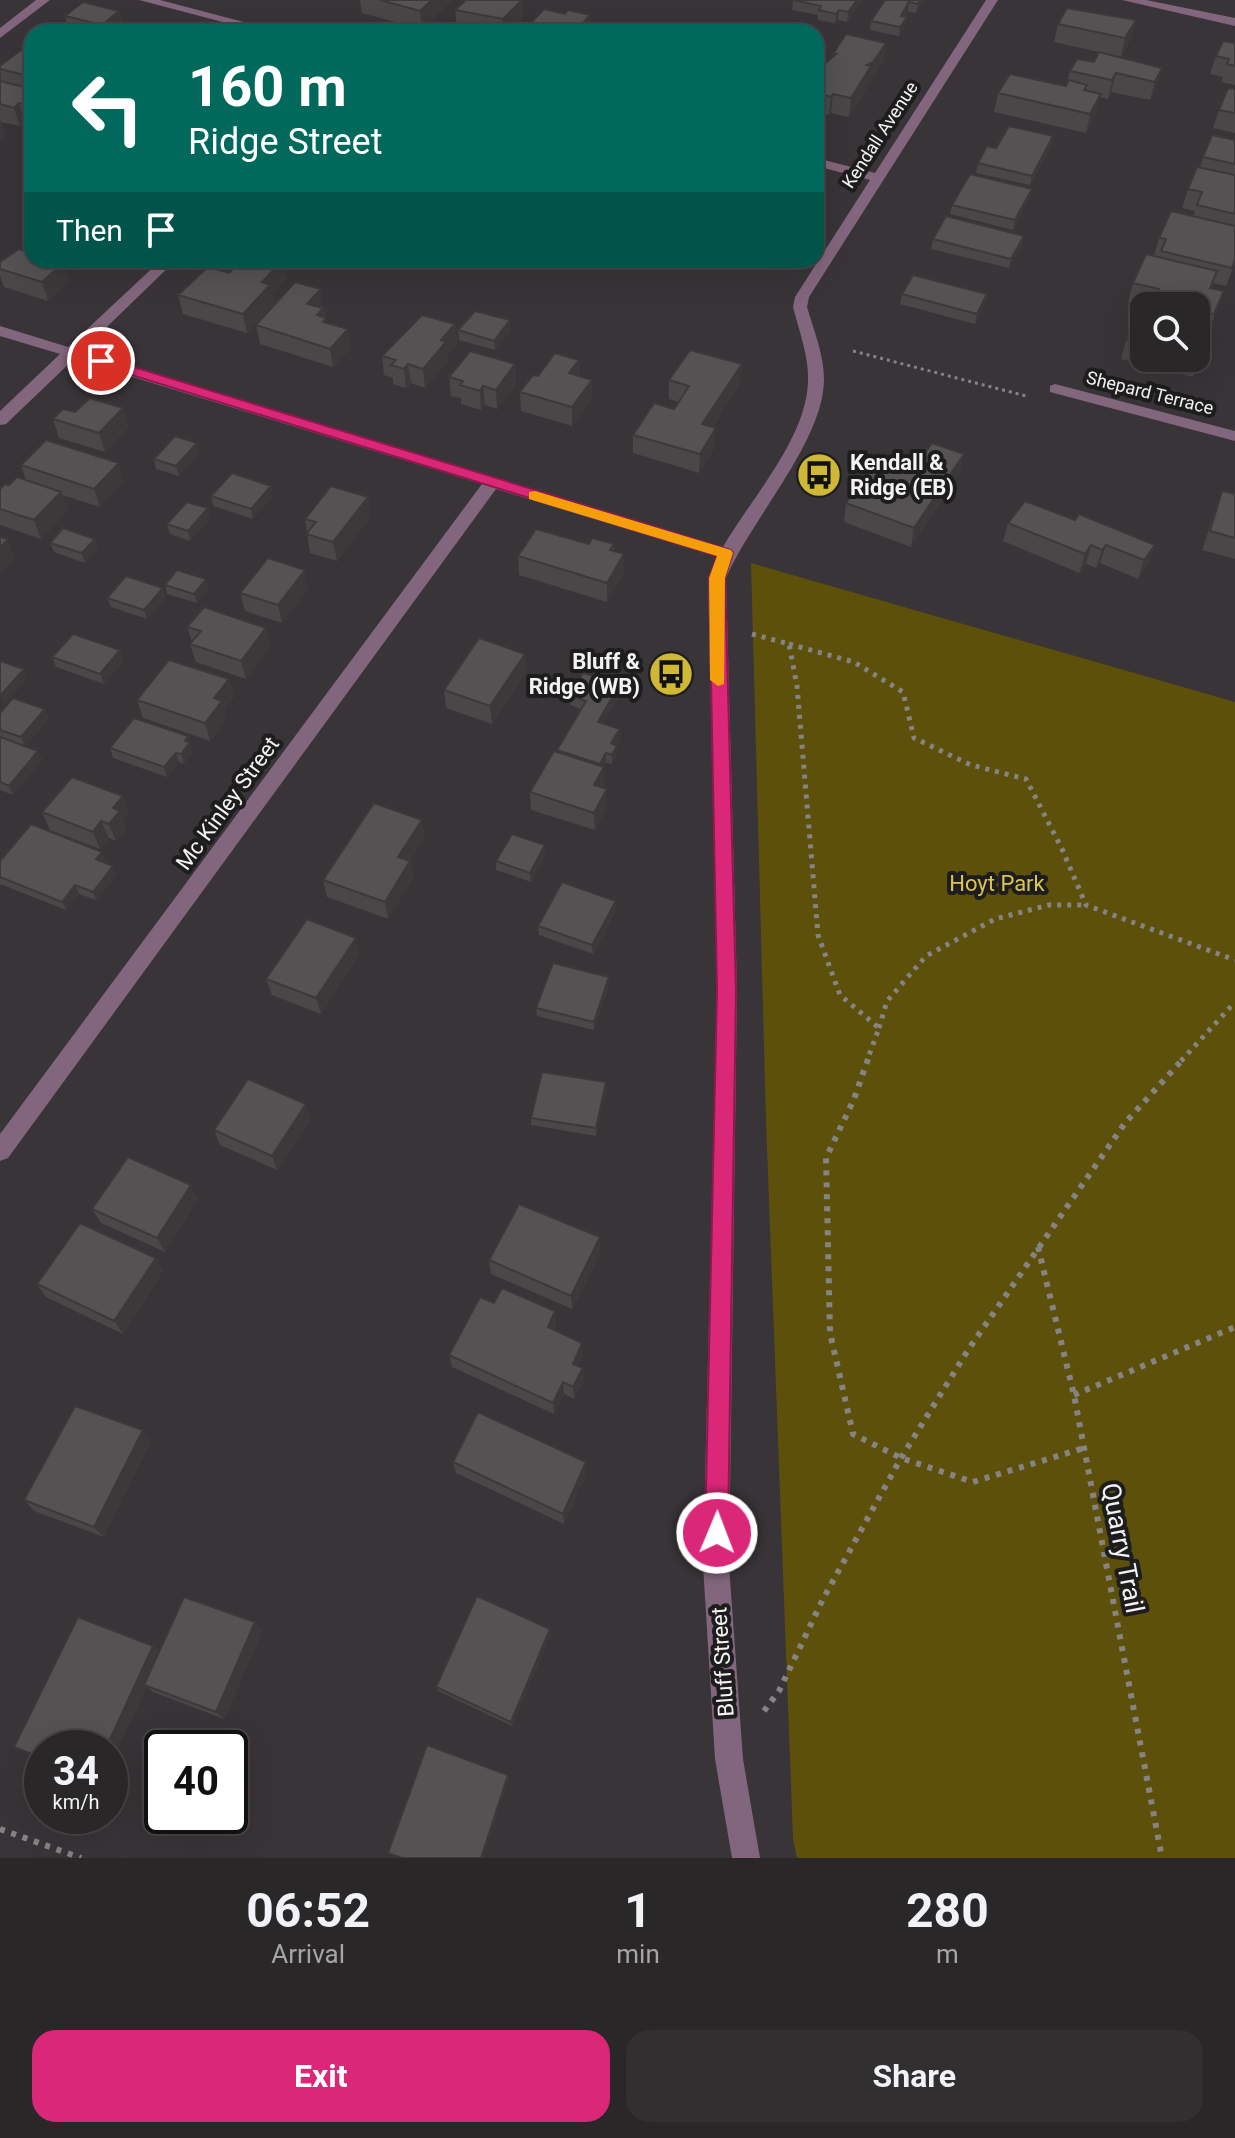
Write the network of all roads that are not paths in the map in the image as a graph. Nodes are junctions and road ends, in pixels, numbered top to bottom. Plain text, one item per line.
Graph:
1 (44, 0) edge
2 (145, 0) edge
3 (992, 0) edge
4 (1128, 0) edge
5 (1235, 22) edge
6 (243, 24) edge
7 (0, 34) edge
8 (824, 164) edge
9 (876, 177) junction
10 (824, 261) edge
11 (160, 268) edge
12 (820, 268) edge
13 (0, 331) edge
14 (70, 352) junction
15 (1055, 389) road end
16 (0, 420) edge
17 (1235, 436) edge
18 (492, 483) junction
19 (725, 553) junction
20 (0, 1151) edge
21 (746, 1858) edge

1 - 7 street
2 - 6 street
3 - 9 street, Kendall Avenue
4 - 5 street
8 - 9 street
9 - 10 street, Kendall Avenue
11 - 14 street
12 - 19 street, Kendall Avenue
13 - 14 street
14 - 16 street
14 - 18 street
15 - 17 street, Shepard Terrace
18 - 19 street
18 - 20 street, Mc Kinley Street
19 - 21 street, Bluff Street

